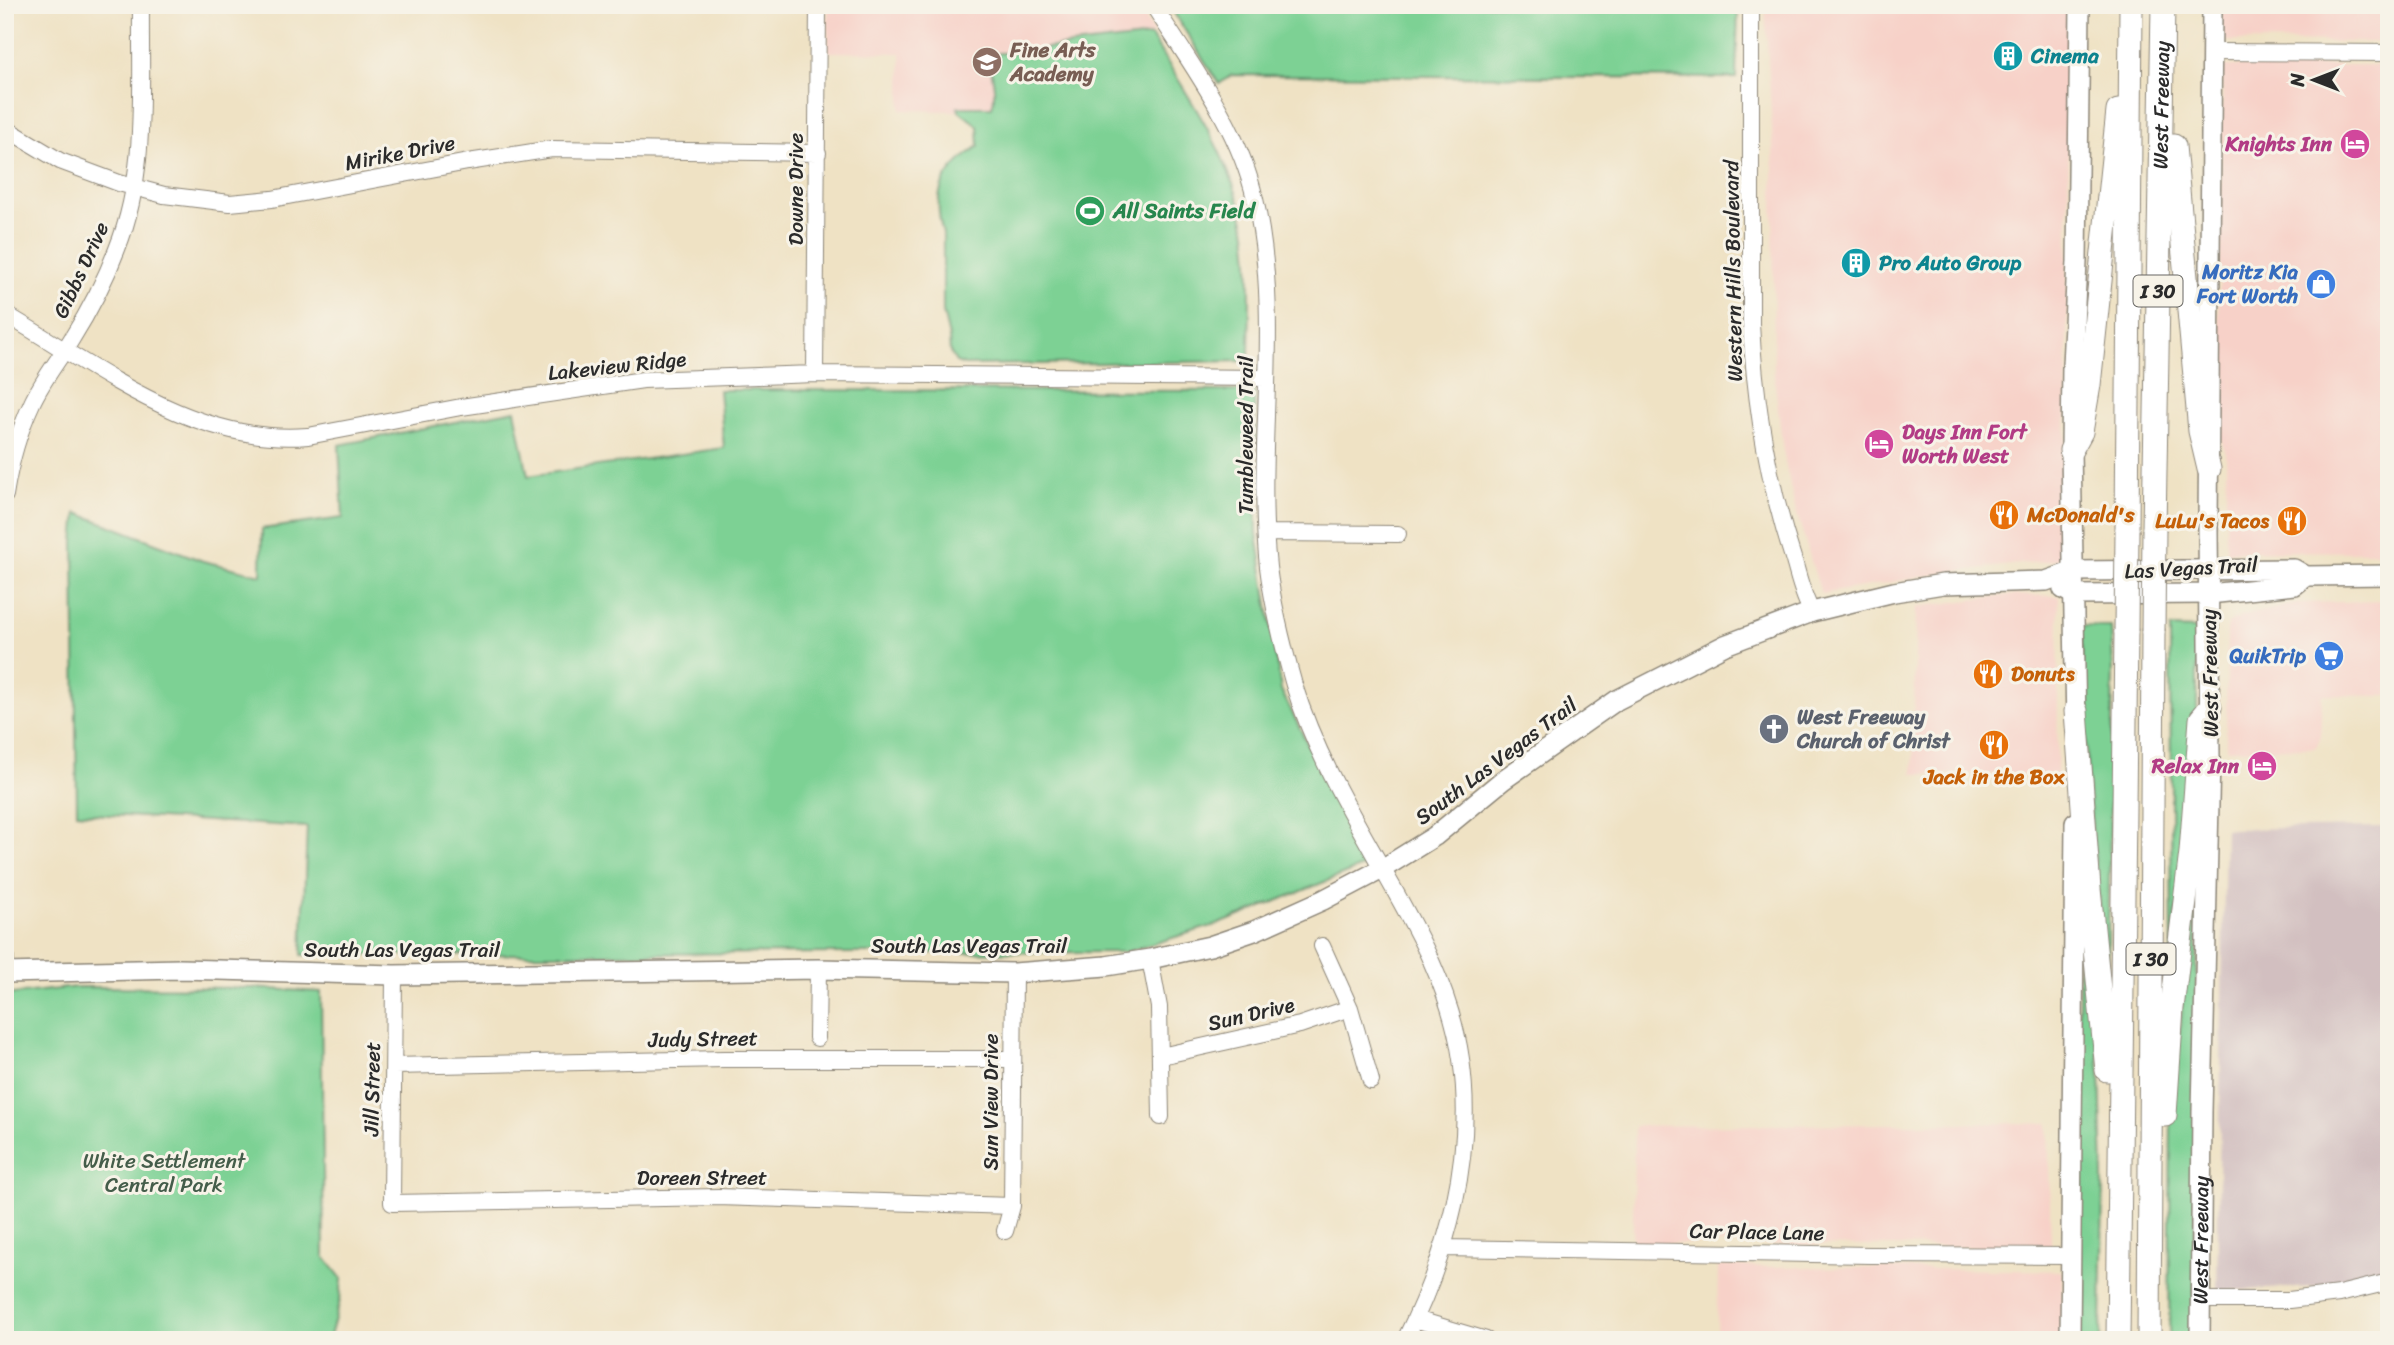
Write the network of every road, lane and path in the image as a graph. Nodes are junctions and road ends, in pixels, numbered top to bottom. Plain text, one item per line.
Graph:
1 (141, 5) edge
2 (818, 5) edge
3 (1153, 5) edge
4 (1751, 5) edge
5 (2080, 5) edge
6 (2131, 5) edge
7 (2163, 5) edge
8 (2212, 5) edge
9 (2212, 52) junction
10 (2389, 53) edge
11 (2163, 54) junction
12 (2131, 57) junction
13 (5, 128) edge
14 (818, 153) junction
15 (134, 187) junction
16 (5, 314) edge
17 (65, 349) junction
18 (815, 374) junction
19 (1267, 378) junction
20 (2071, 450) junction
21 (7, 464) edge
22 (2209, 470) junction
23 (5, 495) edge
24 (1266, 533) junction
25 (1398, 534) dead end
26 (2208, 570) junction
27 (2074, 572) junction
28 (2389, 575) edge
29 (2306, 576) junction
30 (2046, 582) junction
31 (2209, 594) junction
32 (2074, 595) junction
33 (1812, 612) junction
34 (2210, 708) junction
35 (2076, 711) junction
36 (1382, 869) junction
37 (5, 919) edge
38 (1322, 946) dead end
39 (1150, 959) junction
40 (818, 969) junction
41 (6, 973) edge
42 (1014, 973) junction
43 (394, 975) junction
44 (1350, 1008) junction
45 (817, 1038) dead end
46 (1161, 1056) junction
47 (1012, 1059) junction
48 (394, 1066) junction
49 (1371, 1081) dead end
50 (1161, 1117) dead end
51 (2119, 1158) junction
52 (392, 1203) joint
53 (1012, 1206) junction
54 (1005, 1231) dead end
55 (1442, 1248) junction
56 (2071, 1256) junction
57 (2389, 1282) edge
58 (2148, 1287) junction
59 (2200, 1300) junction
60 (1415, 1319) junction
61 (1405, 1340) edge
62 (1486, 1340) edge
63 (2070, 1340) edge
64 (2118, 1340) edge
65 (2149, 1340) edge
66 (2200, 1340) edge

1 - 15 street, Gibbs Drive
2 - 14 street, Downe Drive
3 - 19 street, Tumbleweed Trail
4 - 33 street, Western Hills Boulevard
5 - 20 main road
6 - 12 highway, West Freeway / I 30
7 - 11 highway, West Freeway / I 30
8 - 9 main road, West Freeway
9 - 10 street
9 - 22 main road, West Freeway
11 - 22 highway
11 - 58 highway, West Freeway / I 30, bridge
12 - 20 highway
12 - 51 highway, West Freeway / I 30, bridge
13 - 15 street, Mirike Drive
14 - 15 street, Mirike Drive
14 - 18 street, Downe Drive
15 - 17 street, Gibbs Drive
16 - 17 street, Lakeview Ridge
17 - 18 street, Lakeview Ridge
17 - 21 street, Gibbs Drive
18 - 19 street, Lakeview Ridge
19 - 24 street, Tumbleweed Trail
20 - 27 main road
21 - 23 street, Gibbs Drive
22 - 26 main road, West Freeway
24 - 25 street
24 - 36 street, Tumbleweed Trail
26 - 27 main road, Las Vegas Trail
26 - 29 main road, Las Vegas Trail
26 - 31 main road, West Freeway
27 - 30 main road, South Las Vegas Trail
27 - 32 main road
28 - 29 main road, Las Vegas Trail
29 - 31 main road, Las Vegas Trail
30 - 32 main road, South Las Vegas Trail
30 - 33 main road, South Las Vegas Trail
31 - 32 main road, Las Vegas Trail
31 - 34 main road, West Freeway
32 - 35 main road
33 - 36 main road, South Las Vegas Trail
34 - 58 highway
34 - 59 main road, West Freeway
35 - 51 highway
35 - 56 main road
36 - 39 main road, South Las Vegas Trail
36 - 55 street, Tumbleweed Trail
37 - 41 street
38 - 44 street
39 - 42 main road, South Las Vegas Trail
39 - 46 street
40 - 42 main road, South Las Vegas Trail
40 - 43 main road, South Las Vegas Trail
40 - 45 street
41 - 43 main road, South Las Vegas Trail
42 - 47 street, Sun View Drive
43 - 48 street, Jill Street
44 - 46 street, Sun Drive
44 - 49 street
46 - 50 street
47 - 48 street, Judy Street
47 - 53 street, Sun View Drive
48 - 52 street, Jill Street
51 - 64 highway, West Freeway / I 30
52 - 53 street, Doreen Street
53 - 54 street, Sun View Drive
55 - 56 street, Car Place Lane
55 - 60 street, Tumbleweed Trail
56 - 63 main road
57 - 59 street
58 - 65 highway, West Freeway / I 30
59 - 66 main road, West Freeway
60 - 61 street, Tumbleweed Trail
60 - 62 street

